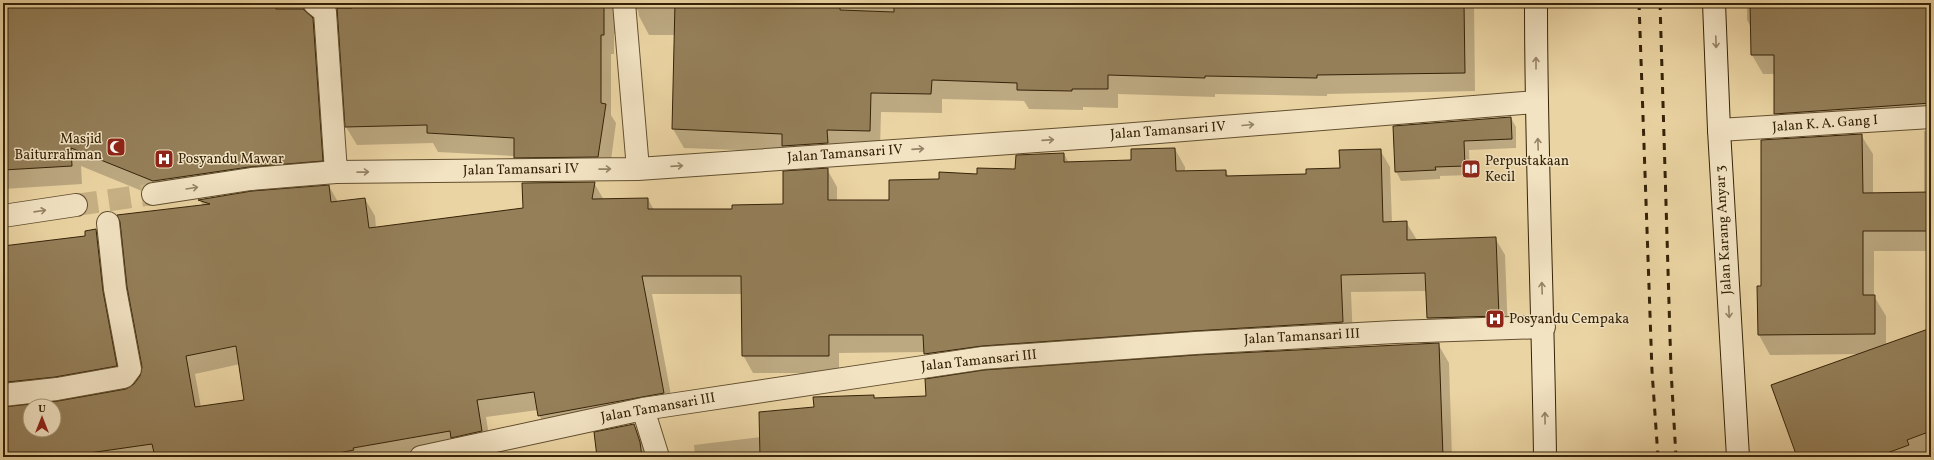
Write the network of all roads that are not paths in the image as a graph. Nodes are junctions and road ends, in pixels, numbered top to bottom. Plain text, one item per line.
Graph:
1 (314, 3) edge
2 (624, 3) edge
3 (1536, 3) edge
4 (1714, 3) edge
5 (1536, 102) junction
6 (1931, 117) edge
7 (1719, 130) junction
8 (638, 169) junction
9 (336, 172) junction
10 (153, 194) tunnel mouth
11 (76, 205) tunnel mouth
12 (3, 216) edge
13 (108, 222) dead end
14 (1544, 327) junction
15 (3, 395) edge
16 (643, 409) junction
17 (421, 457) edge
18 (658, 457) edge
19 (1545, 457) edge
20 (1738, 457) edge

1 - 9 street
2 - 8 street
5 -> 3 street
4 -> 7 street, Jalan Karang Anyar 3
8 -> 5 street, Jalan Tamansari IV
14 -> 5 street
6 - 7 street, Jalan K. A. Gang I
7 -> 20 street, Jalan Karang Anyar 3
9 -> 8 street, Jalan Tamansari IV
10 -> 9 street, Jalan Tamansari IV
12 -> 11 street
13 - 15 street
14 - 16 street, Jalan Tamansari III
19 -> 14 street
16 - 17 street, Jalan Tamansari III
16 - 18 street

